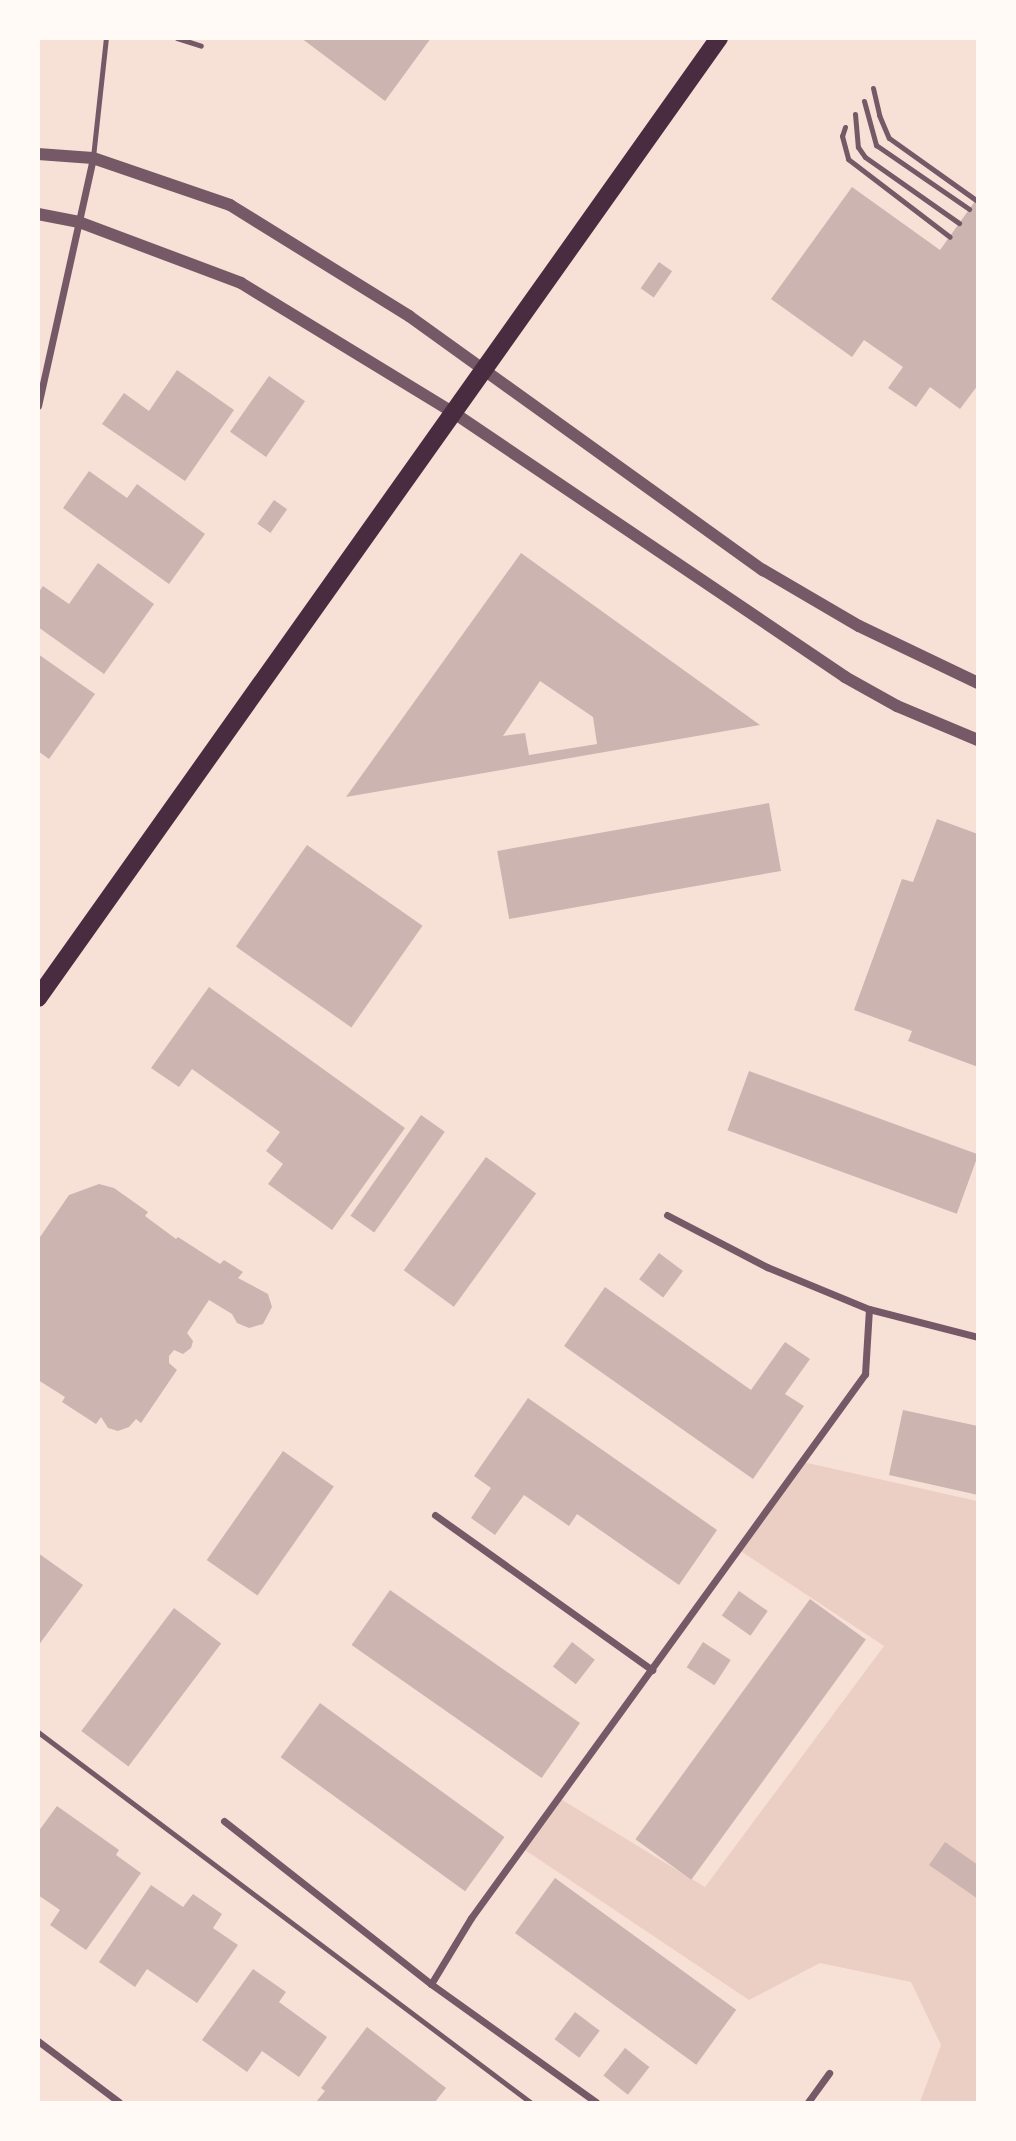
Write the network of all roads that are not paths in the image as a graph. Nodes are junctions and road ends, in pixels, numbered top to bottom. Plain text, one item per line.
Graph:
1 (106, 38) edge
2 (177, 38) edge
3 (719, 38) edge
4 (201, 46) dead end
5 (873, 88) dead end
6 (864, 101) dead end
7 (855, 114) dead end
8 (845, 127) dead end
9 (38, 154) edge
10 (93, 158) junction
11 (976, 200) dead end
12 (969, 209) dead end
13 (38, 214) edge
14 (79, 222) junction
15 (958, 223) dead end
16 (950, 237) dead end
17 (484, 370) junction
18 (38, 406) edge
19 (454, 414) junction
20 (978, 683) edge
21 (978, 740) edge
22 (38, 998) edge
23 (667, 1215) dead end
24 (870, 1309) junction
25 (978, 1337) edge
26 (435, 1515) dead end
27 (652, 1670) junction
28 (38, 1732) edge
29 (224, 1821) dead end
30 (431, 1983) junction
31 (38, 2040) edge
32 (829, 2073) dead end
33 (119, 2102) edge
34 (530, 2102) edge
35 (596, 2102) edge
36 (808, 2102) edge

1 - 10 lane
2 - 4 lane
3 - 17 main road
5 - 11 lane
6 - 12 lane
7 - 15 lane
8 - 16 lane
9 - 10 street
10 - 14 street
10 - 17 street
13 - 14 street
14 - 18 street
14 - 19 street
17 - 19 main road
17 - 20 street
19 - 21 street
19 - 22 main road
23 - 24 street
24 - 25 street
24 - 27 street
26 - 27 street
27 - 30 street
28 - 34 lane
29 - 30 street
30 - 35 street
31 - 33 street
32 - 36 street

